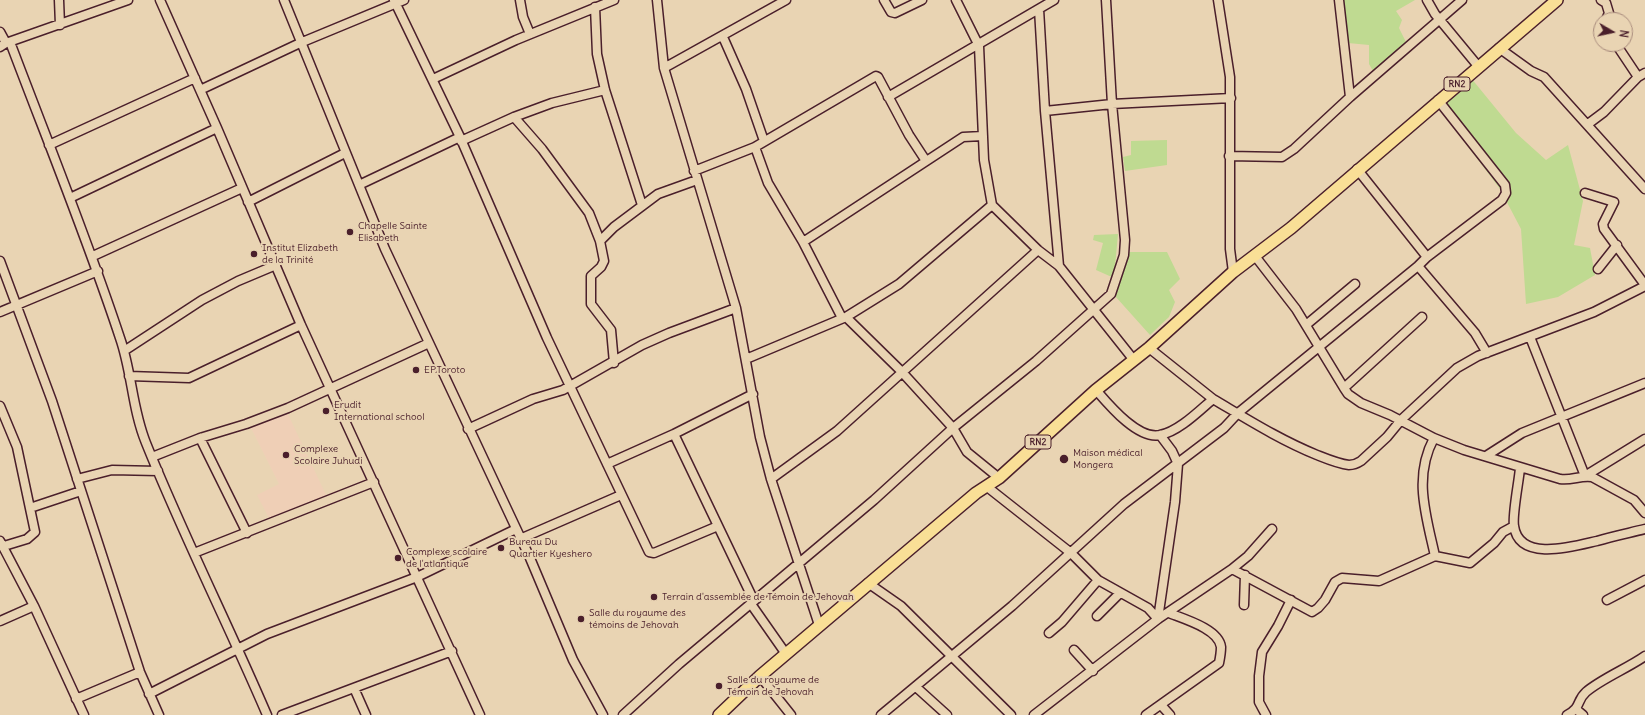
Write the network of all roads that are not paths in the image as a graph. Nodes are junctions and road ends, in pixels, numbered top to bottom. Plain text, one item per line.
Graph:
1 (59, 0) edge
2 (128, 0) edge
3 (160, 0) edge
4 (284, 0) edge
5 (404, 0) edge
6 (520, 0) edge
7 (614, 0) edge
8 (657, 0) edge
9 (884, 0) edge
10 (922, 0) edge
11 (956, 0) edge
12 (1054, 0) edge
13 (1106, 0) edge
14 (1218, 0) edge
15 (1339, 0) edge
16 (1427, 0) edge
17 (1462, 0) edge
18 (1557, 0) edge
19 (1601, 0) edge
20 (782, 1) edge
21 (394, 2) edge
22 (595, 6) junction
23 (1039, 9) junction
24 (1609, 12) edge
25 (1439, 18) junction
26 (60, 25) junction
27 (0, 32) edge
28 (530, 34) junction
29 (723, 37) junction
30 (300, 43) junction
31 (5, 44) edge
32 (979, 46) junction
33 (1499, 48) junction
34 (1623, 52) edge
35 (1478, 66) junction
36 (664, 68) junction
37 (1642, 75) edge
38 (194, 78) junction
39 (432, 79) junction
40 (200, 90) junction
41 (605, 90) junction
42 (1350, 96) junction
43 (888, 97) junction
44 (1231, 98) junction
45 (1438, 100) junction
46 (1112, 104) junction
47 (1045, 111) junction
48 (514, 117) junction
49 (1588, 124) junction
50 (217, 128) junction
51 (983, 136) junction
52 (461, 139) junction
53 (764, 141) junction
54 (49, 145) junction
55 (755, 147) junction
56 (345, 152) junction
57 (1229, 156) junction
58 (926, 161) junction
59 (1357, 169) junction
60 (694, 171) junction
61 (696, 180) junction
62 (358, 185) junction
63 (242, 188) junction
64 (1645, 189) edge
65 (1585, 193) dead end
66 (70, 198) junction
67 (248, 202) junction
68 (642, 205) junction
69 (992, 205) junction
70 (600, 241) junction
71 (803, 242) junction
72 (1617, 245) junction
73 (1038, 250) junction
74 (93, 256) junction
75 (1255, 256) junction
76 (1427, 257) junction
77 (0, 261) edge
78 (276, 265) junction
79 (1059, 266) junction
80 (1418, 266) junction
81 (1598, 269) dead end
82 (98, 271) junction
83 (1233, 272) junction
84 (1355, 284) dead end
85 (1645, 285) edge
86 (16, 304) junction
87 (736, 308) junction
88 (1093, 311) junction
89 (0, 312) edge
90 (1422, 317) dead end
91 (844, 318) junction
92 (301, 325) junction
93 (1306, 325) junction
94 (1530, 337) junction
95 (429, 343) junction
96 (1149, 348) junction
97 (1320, 348) junction
98 (124, 351) junction
99 (1487, 353) junction
100 (746, 359) junction
101 (1134, 359) junction
102 (614, 363) junction
103 (901, 371) junction
104 (129, 376) junction
105 (1645, 382) edge
106 (570, 386) junction
107 (331, 388) junction
108 (1344, 388) junction
109 (1096, 390) junction
110 (753, 394) junction
111 (1213, 399) junction
112 (0, 406) edge
113 (1238, 413) junction
114 (1561, 417) junction
115 (1401, 420) junction
116 (953, 428) junction
117 (468, 429) junction
118 (674, 434) junction
119 (1160, 435) junction
120 (200, 438) junction
121 (1434, 438) junction
122 (1645, 439) edge
123 (1486, 456) junction
124 (152, 457) junction
125 (607, 464) junction
126 (1178, 464) junction
127 (1520, 468) junction
128 (158, 471) junction
129 (1585, 476) junction
130 (999, 478) junction
131 (77, 479) junction
132 (772, 479) junction
133 (374, 482) junction
134 (986, 486) junction
135 (81, 491) junction
136 (621, 495) junction
137 (30, 508) junction
138 (1645, 513) edge
139 (718, 526) junction
140 (1514, 526) junction
141 (516, 529) junction
142 (1272, 529) dead end
143 (1645, 530) edge
144 (246, 533) junction
145 (520, 539) junction
146 (2, 544) edge
147 (194, 553) junction
148 (1071, 553) junction
149 (1434, 556) junction
150 (799, 563) junction
151 (1232, 569) junction
152 (1245, 574) junction
153 (418, 577) junction
154 (1098, 580) junction
155 (1645, 580) edge
156 (868, 583) junction
157 (1120, 593) junction
158 (1291, 600) junction
159 (1607, 600) dead end
160 (752, 602) junction
161 (1244, 605) dead end
162 (34, 606) junction
163 (1169, 613) junction
164 (1098, 616) dead end
165 (1158, 619) junction
166 (0, 621) edge
167 (819, 626) junction
168 (1049, 633) dead end
169 (238, 648) junction
170 (1074, 650) dead end
171 (452, 651) junction
172 (786, 654) junction
173 (952, 655) junction
174 (1645, 656) edge
175 (1092, 671) junction
176 (140, 672) junction
177 (760, 676) junction
178 (916, 687) junction
179 (354, 688) junction
180 (149, 694) junction
181 (76, 699) junction
182 (1161, 705) junction
183 (1576, 710) junction
184 (84, 715) edge
185 (159, 715) edge
186 (267, 715) edge
187 (282, 715) edge
188 (366, 715) edge
189 (480, 715) edge
190 (603, 715) edge
191 (623, 715) edge
192 (719, 715) edge
193 (791, 715) edge
194 (881, 715) edge
195 (947, 715) edge
196 (1011, 715) edge
197 (1034, 715) edge
198 (1146, 715) edge
199 (1170, 715) edge
200 (1266, 715) edge
201 (1567, 715) edge
202 (1584, 715) edge

1 - 26 street
2 - 26 street
3 - 38 street
4 - 30 street
5 - 21 street
6 - 28 street
7 - 22 street
8 - 36 street
9 - 10 street
11 - 32 street
12 - 23 street
13 - 46 street
14 - 44 street
15 - 42 street
16 - 25 street
17 - 25 street
18 - 33 highway, RN2
19 - 24 street
20 - 29 street
21 - 30 street
21 - 39 street
22 - 28 street
22 - 41 street
23 - 32 street
23 - 47 street
25 - 35 street
25 - 42 street
26 - 31 street
27 - 31 street
28 - 39 street
29 - 36 street
29 - 53 street
30 - 40 street
30 - 56 street
31 - 54 street
32 - 43 street
32 - 51 street
33 - 35 highway, RN2
33 - 49 street
34 - 37 street
35 - 45 highway, RN2
36 - 60 street
37 - 49 street
38 - 40 street
38 - 54 street
39 - 52 street
40 - 50 street
41 - 48 street
41 - 68 street
42 - 57 street
43 - 53 street
43 - 58 street
44 - 46 street
44 - 57 street
45 - 59 highway, RN2
45 - 76 street
46 - 47 street
46 - 88 street
47 - 79 street
48 - 52 street
48 - 70 street
49 - 64 street
50 - 63 street
50 - 66 street
51 - 58 street
51 - 69 street
52 - 62 street
52 - 106 street
53 - 55 street
54 - 66 street
55 - 60 street
55 - 71 street
56 - 62 street
56 - 67 street
57 - 83 street
58 - 71 street
59 - 75 highway, RN2
59 - 76 street
60 - 61 street
61 - 68 street
61 - 87 street
62 - 95 street
63 - 67 street
63 - 74 street
65 - 72 street
66 - 74 street
67 - 78 street
68 - 70 street
69 - 73 street
69 - 91 street
70 - 102 street
71 - 91 street
72 - 81 street
72 - 85 street
73 - 79 street
73 - 103 street
74 - 82 street
75 - 83 highway, RN2
75 - 93 street
76 - 80 street
77 - 86 street
78 - 92 street
78 - 98 street
79 - 88 street
80 - 97 street
80 - 99 street
82 - 86 street
82 - 98 street
83 - 96 highway, RN2
84 - 93 street
85 - 94 street
86 - 89 street
86 - 131 street
87 - 100 street
87 - 102 street
88 - 101 street
88 - 116 street
90 - 108 street
91 - 100 street
91 - 103 street
92 - 104 street
92 - 107 street
93 - 97 street
94 - 99 street
94 - 114 street
95 - 107 street
95 - 117 street
96 - 101 highway, RN2
96 - 111 street
97 - 108 street
97 - 113 street
98 - 104 street
99 - 115 street
100 - 110 street
101 - 109 highway, RN2
102 - 106 street
103 - 116 street
103 - 132 street
104 - 124 street
105 - 114 street
106 - 117 street
106 - 125 street
107 - 120 street
107 - 133 street
108 - 115 street
109 - 119 street
109 - 130 highway, RN2
110 - 118 street
110 - 132 street
111 - 113 street
111 - 119 street
112 - 137 street
113 - 115 street
113 - 126 street
114 - 123 street
114 - 129 street
115 - 121 street
116 - 130 street
116 - 150 street
117 - 141 street
118 - 125 street
118 - 139 street
119 - 126 street
120 - 124 street
120 - 144 street
121 - 123 street
121 - 149 street
122 - 129 street
123 - 127 street
124 - 128 street
125 - 136 street
126 - 148 street
126 - 165 street
127 - 129 street
127 - 140 street
128 - 131 street
128 - 147 street
129 - 138 street
130 - 134 highway, RN2
131 - 135 street
132 - 150 street
133 - 144 street
133 - 153 street
134 - 148 street
134 - 156 highway, RN2
135 - 137 street
135 - 176 street
136 - 139 street
136 - 145 street
137 - 146 street
139 - 160 street
140 - 143 street
140 - 149 street
141 - 145 street
141 - 153 street
142 - 151 street
144 - 147 street
145 - 190 street
146 - 162 street
147 - 169 street
148 - 154 street
148 - 173 street
149 - 158 street
150 - 160 street
150 - 167 street
151 - 152 street
151 - 163 street
152 - 158 street
152 - 161 street
153 - 169 street
153 - 171 street
154 - 157 street
154 - 168 street
155 - 159 street
156 - 167 highway, RN2
156 - 173 street
157 - 164 street
157 - 165 street
158 - 200 street
160 - 172 street
160 - 191 street
162 - 166 street
162 - 181 street
163 - 165 street
163 - 182 street
165 - 175 street
167 - 172 highway, RN2
169 - 180 street
169 - 186 street
170 - 175 street
171 - 179 street
171 - 189 street
172 - 177 highway, RN2
173 - 178 street
173 - 196 street
174 - 183 street
175 - 197 street
176 - 180 street
176 - 181 street
177 - 192 highway, RN2
177 - 193 street
178 - 194 street
178 - 195 street
179 - 187 street
179 - 188 street
180 - 185 street
181 - 184 street
182 - 198 street
182 - 199 street
183 - 201 street
183 - 202 street

